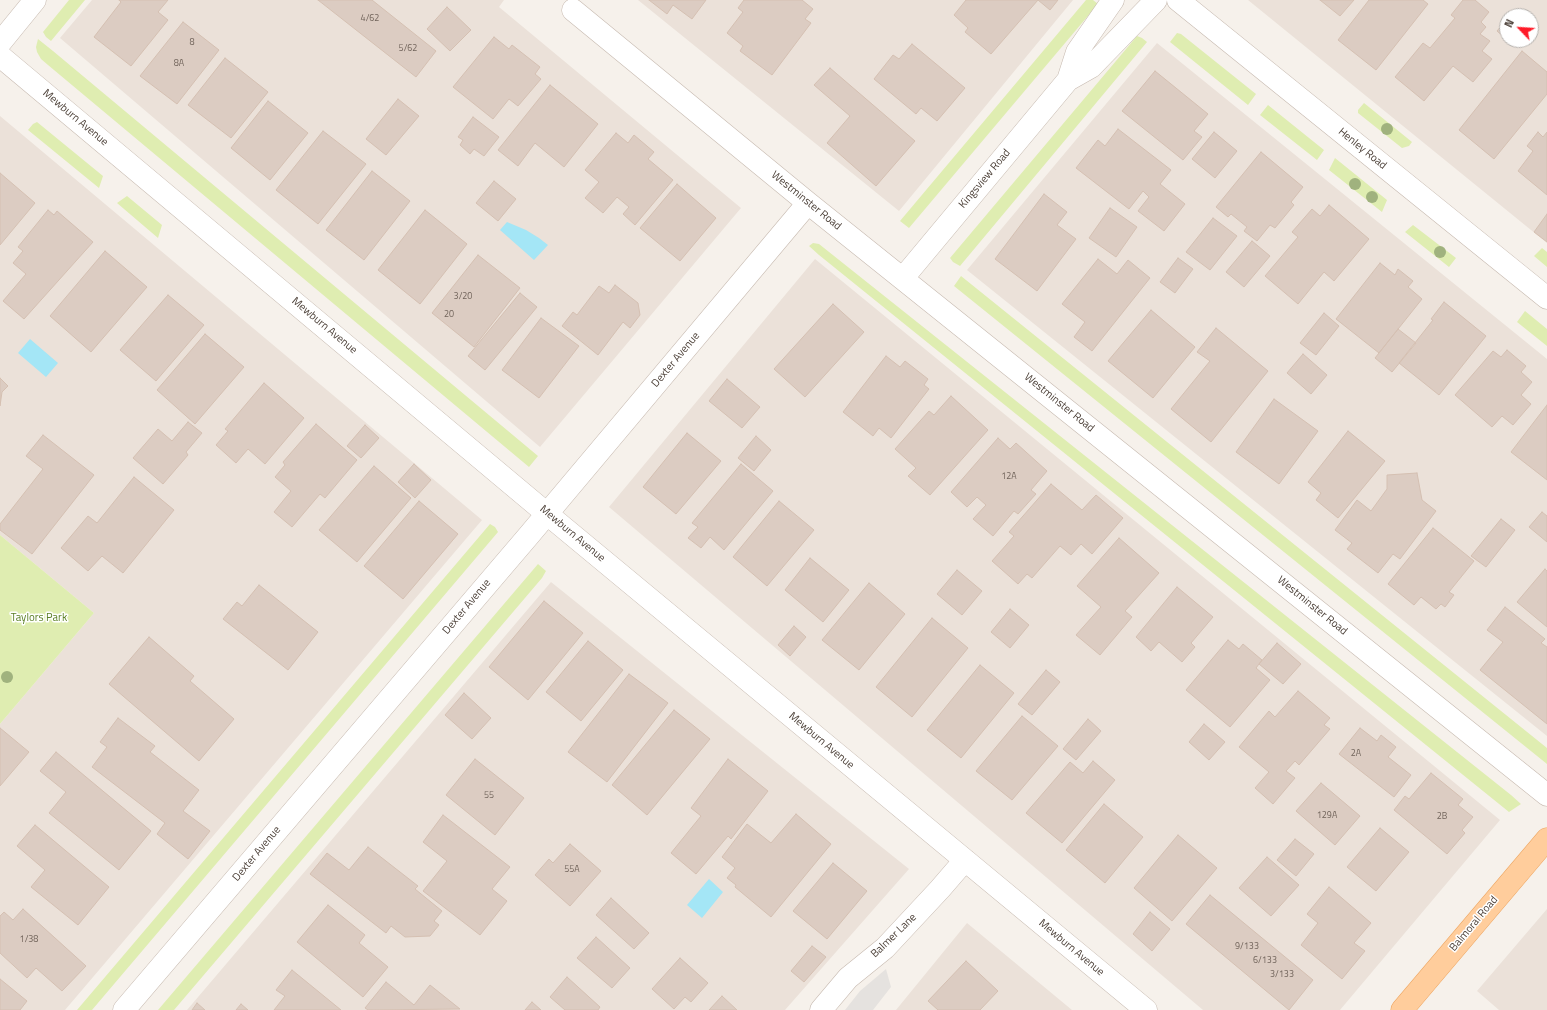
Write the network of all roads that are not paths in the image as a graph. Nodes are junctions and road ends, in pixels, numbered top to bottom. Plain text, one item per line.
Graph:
1 (36, 0) edge
2 (1113, 0) edge
3 (1156, 0) edge
4 (1178, 0) edge
5 (573, 10) dead end
6 (0, 43) edge
7 (0, 56) edge
8 (1068, 80) junction
9 (808, 203) junction
10 (903, 278) junction
11 (1547, 298) edge
12 (546, 513) junction
13 (1547, 795) edge
14 (1547, 839) edge
15 (965, 860) junction
16 (124, 1010) edge
17 (821, 1010) edge
18 (1146, 1010) edge
19 (1402, 1010) edge

1 - 6 street
2 - 8 street, Kingsview Road
3 - 8 street, Kingsview Road
4 - 11 street, Henley Road
5 - 9 street, Westminster Road
7 - 12 street, Mewburn Avenue
8 - 10 street, Kingsview Road
9 - 10 street, Westminster Road
9 - 12 street, Dexter Avenue
10 - 13 street, Westminster Road
12 - 15 street, Mewburn Avenue
12 - 16 street, Dexter Avenue
14 - 19 main road, Balmoral Road
15 - 17 street, Balmer Lane
15 - 18 street, Mewburn Avenue

